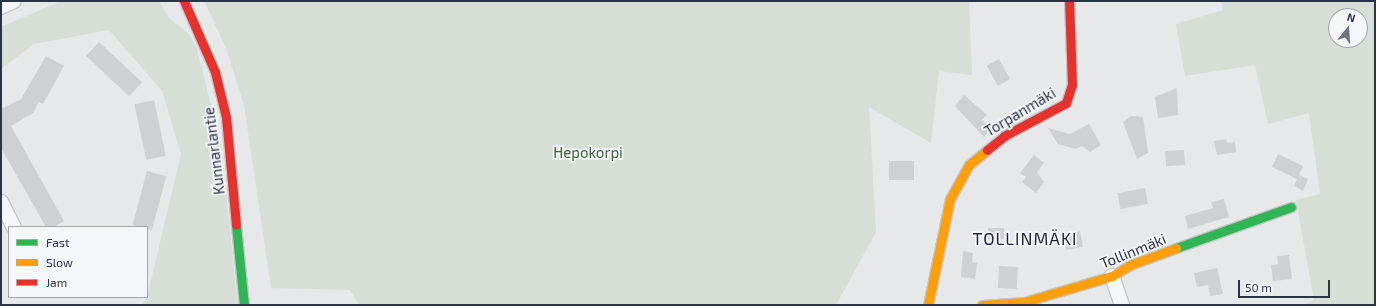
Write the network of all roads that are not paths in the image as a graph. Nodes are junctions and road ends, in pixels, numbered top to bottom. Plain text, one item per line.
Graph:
1 (14, 1) edge
2 (184, 1) edge
3 (1069, 1) edge
4 (1, 7) edge
5 (1, 202) edge
6 (1291, 206) dead end
7 (13, 226) edge
8 (1112, 276) junction
9 (244, 305) edge
10 (928, 305) edge
11 (982, 305) edge
12 (1122, 305) edge

1 - 4 street
2 - 9 street, Kunnarlantie
3 - 10 street, Torpanmäki
5 - 7 street
6 - 8 street, Tollinmäki
8 - 11 street, Tollinmäki
8 - 12 street

